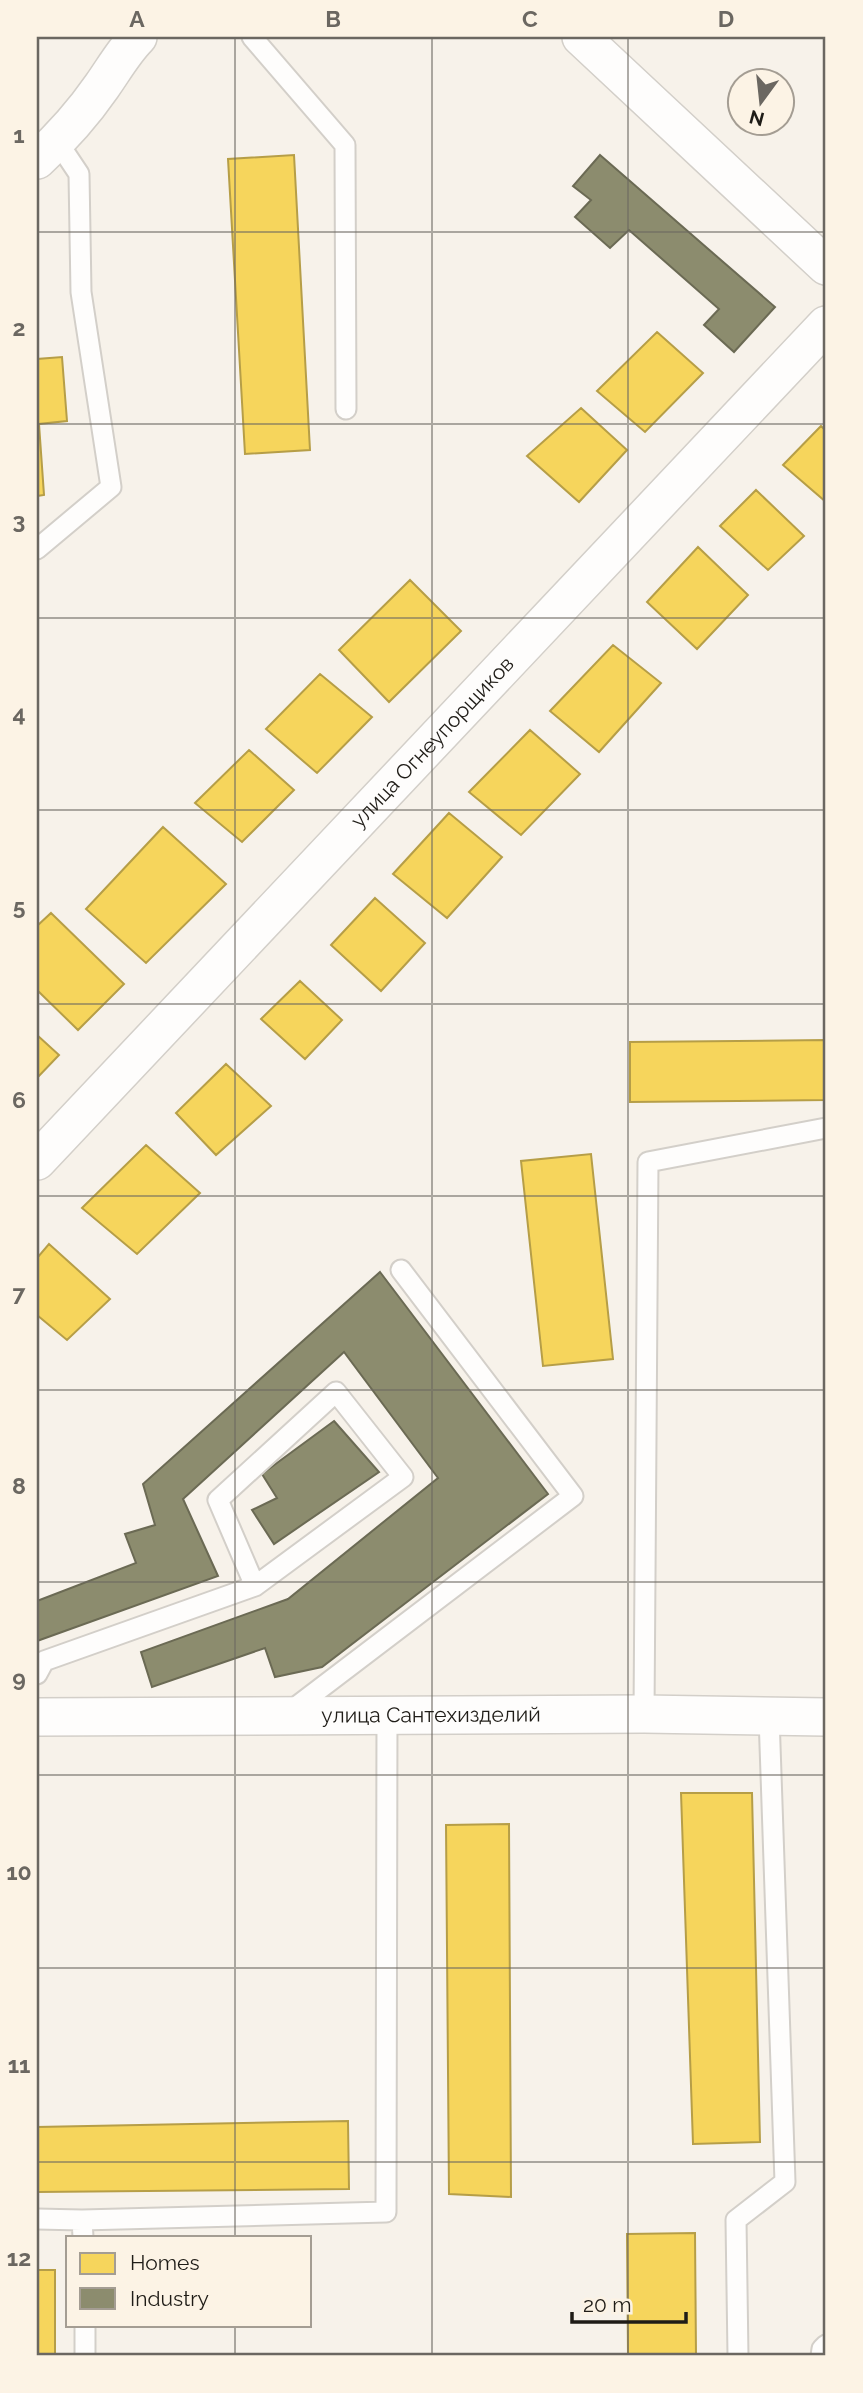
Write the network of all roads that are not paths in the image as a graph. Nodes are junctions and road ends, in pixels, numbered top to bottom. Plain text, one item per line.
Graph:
1 (252, 37) edge
2 (581, 37) edge
3 (127, 40) edge
4 (47, 150) edge
5 (826, 266) edge
6 (826, 325) edge
7 (346, 409) dead end
8 (37, 549) edge
9 (826, 1128) edge
10 (37, 1161) edge
11 (401, 1270) dead end
12 (255, 1586) junction
13 (37, 1674) edge
14 (644, 1714) junction
15 (284, 1716) junction
16 (387, 1716) junction
17 (769, 1716) junction
18 (37, 1717) edge
19 (826, 1717) edge
20 (37, 2219) edge
21 (83, 2228) edge
22 (85, 2326) edge
23 (826, 2345) edge
24 (85, 2356) edge
25 (737, 2356) edge
26 (821, 2356) edge

1 - 7 lane
2 - 5 street
3 - 4 street
4 - 8 lane
6 - 10 street, улица Огнеупорщиков
9 - 14 lane
11 - 15 lane
12 - 12 lane
12 - 13 lane
14 - 16 street, улица Сантехизделий
14 - 17 street, улица Сантехизделий
15 - 16 street, улица Сантехизделий
15 - 18 street, улица Сантехизделий
16 - 21 lane
17 - 19 street, улица Сантехизделий
17 - 25 lane
20 - 21 lane
22 - 24 lane
23 - 26 lane

